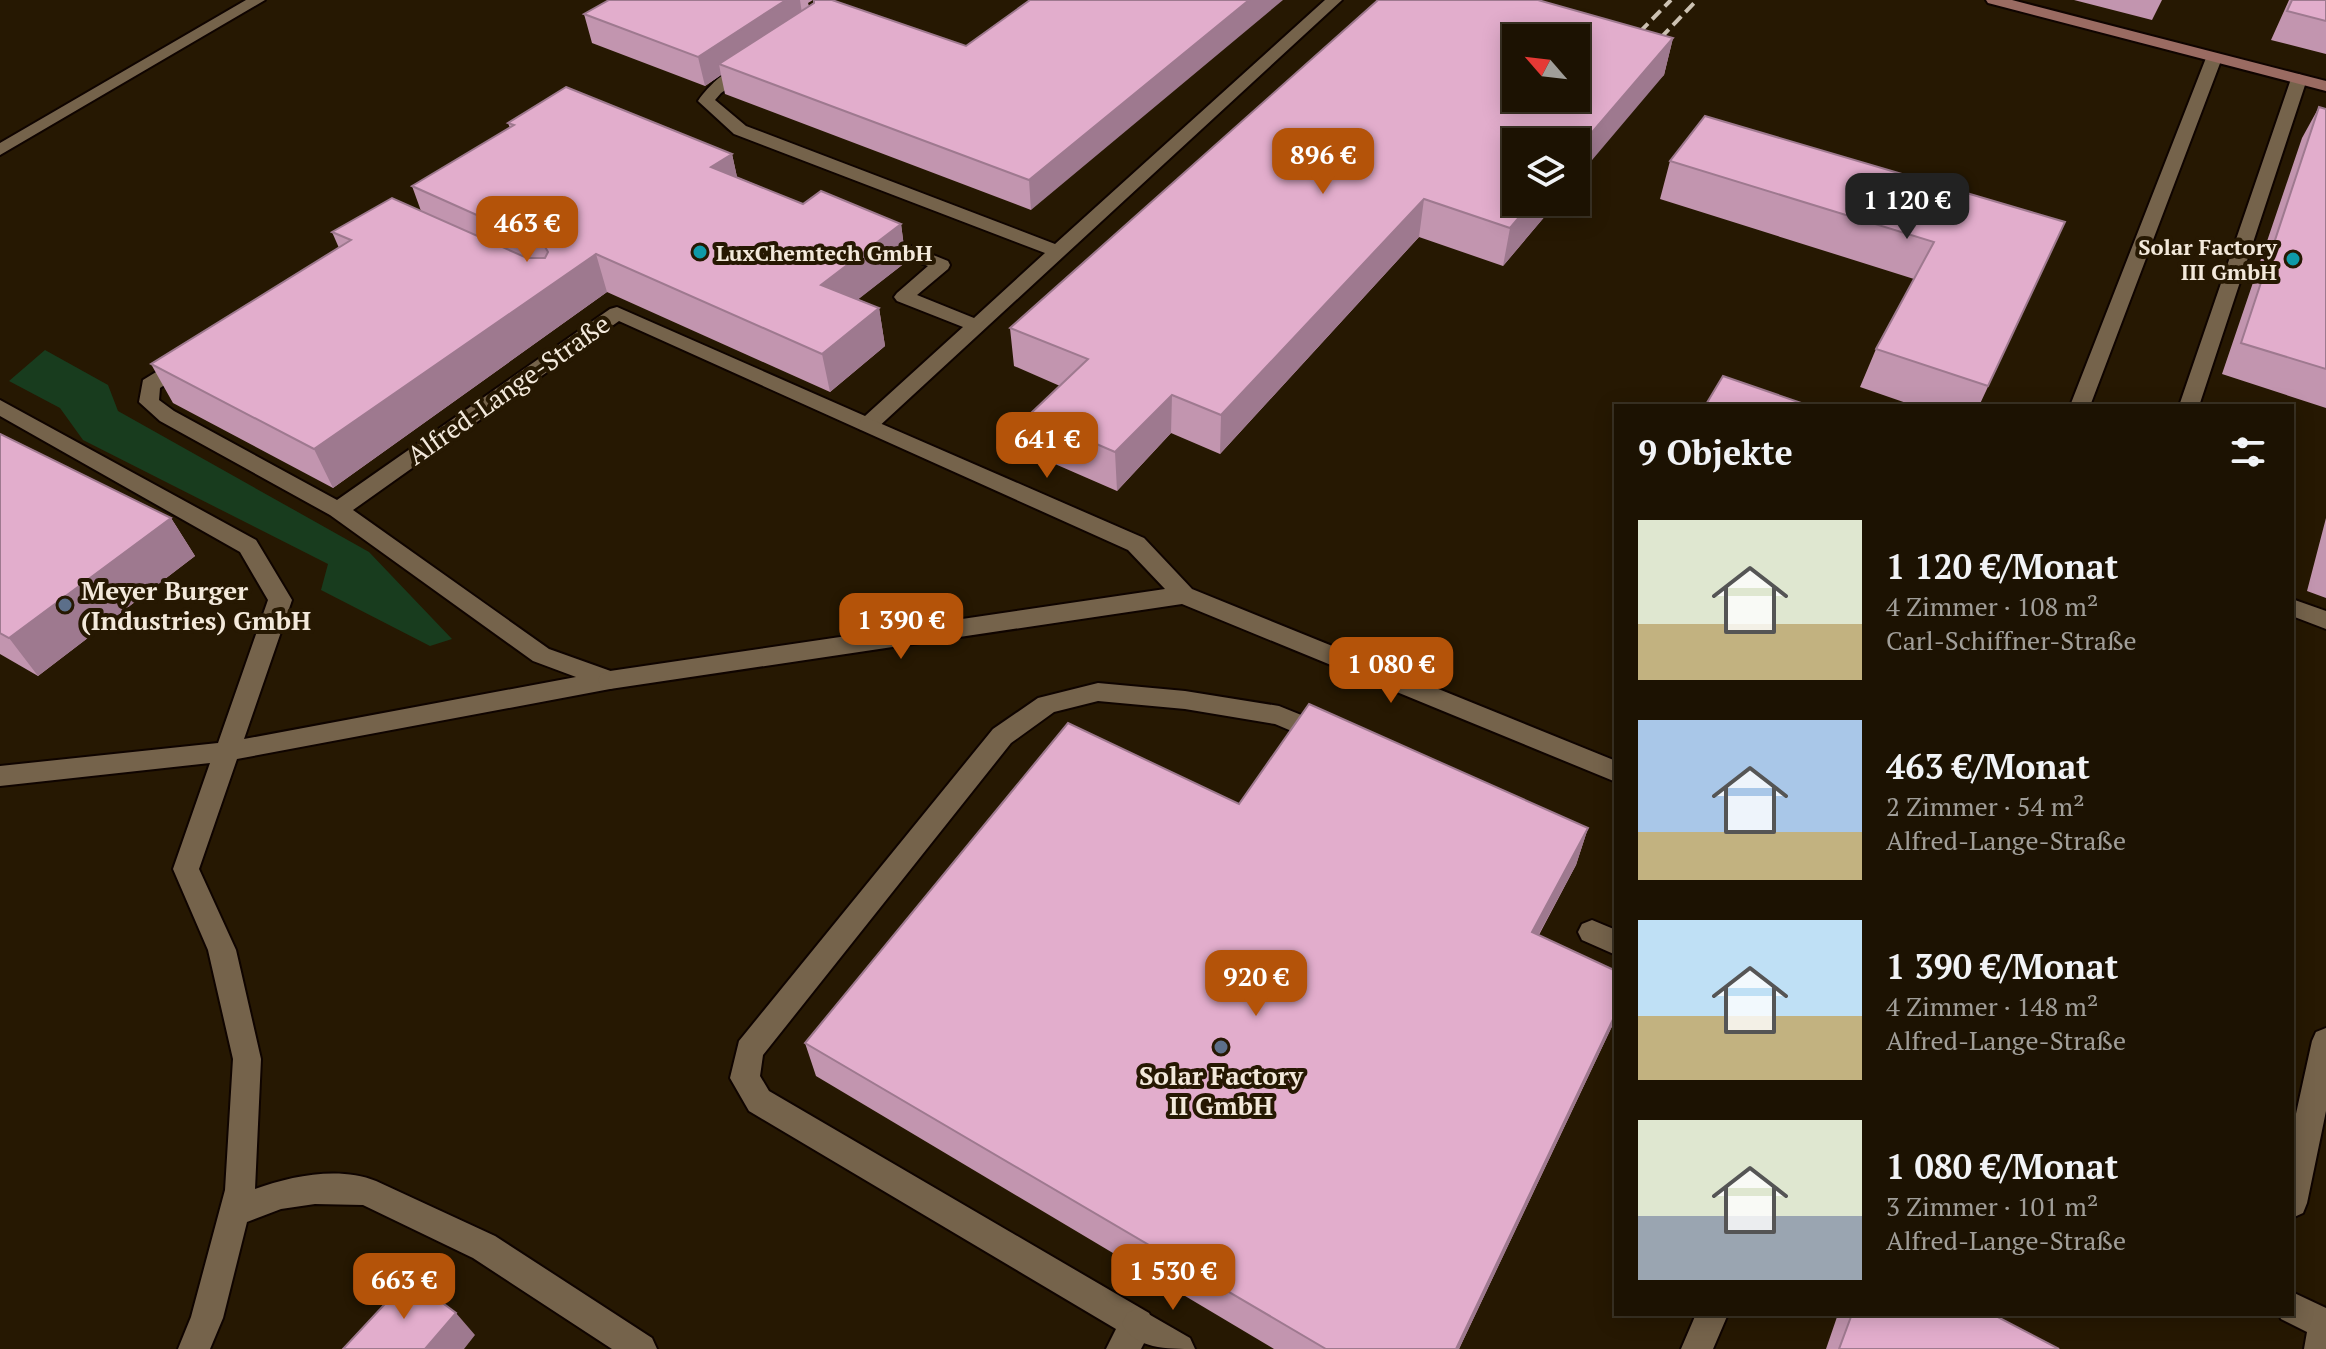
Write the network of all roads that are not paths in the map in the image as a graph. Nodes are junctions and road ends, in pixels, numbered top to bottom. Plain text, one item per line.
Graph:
1 (257, 0) edge
2 (1334, 0) edge
3 (1994, 0) edge
4 (763, 58) edge
5 (2214, 58) junction
6 (2299, 79) junction
7 (2326, 86) edge
8 (0, 150) edge
9 (853, 229) edge
10 (1058, 252) junction
11 (977, 326) junction
12 (204, 351) edge
13 (2081, 404) edge
14 (2190, 404) edge
15 (0, 407) edge
16 (868, 425) junction
17 (338, 510) junction
18 (1184, 595) junction
19 (2294, 608) edge
20 (2326, 620) edge
21 (610, 680) junction
22 (1351, 746) edge
23 (224, 752) junction
24 (1614, 771) edge
25 (6, 781) edge
26 (2326, 1041) edge
27 (2294, 1193) edge
28 (234, 1212) junction
29 (2294, 1309) edge
30 (1711, 1316) edge
31 (1130, 1336) edge
32 (194, 1349) edge
33 (641, 1349) edge
34 (1179, 1349) edge
35 (1697, 1349) edge
36 (2320, 1349) edge

1 - 8 street
2 - 10 street
3 - 5 main road
4 - 10 street
5 - 6 main road
5 - 13 street
6 - 7 main road
6 - 14 street
9 - 11 street
10 - 11 street
11 - 16 street
12 - 17 street
15 - 23 street
16 - 17 street, Alfred-Lange-Straße
16 - 18 street, Alfred-Lange-Straße
17 - 21 street
18 - 21 street
18 - 24 street, Alfred-Lange-Straße
19 - 20 street
21 - 23 street
22 - 31 street
23 - 25 street
23 - 28 street
26 - 27 street
28 - 32 street
28 - 33 street
29 - 36 street
30 - 35 street
31 - 34 street

